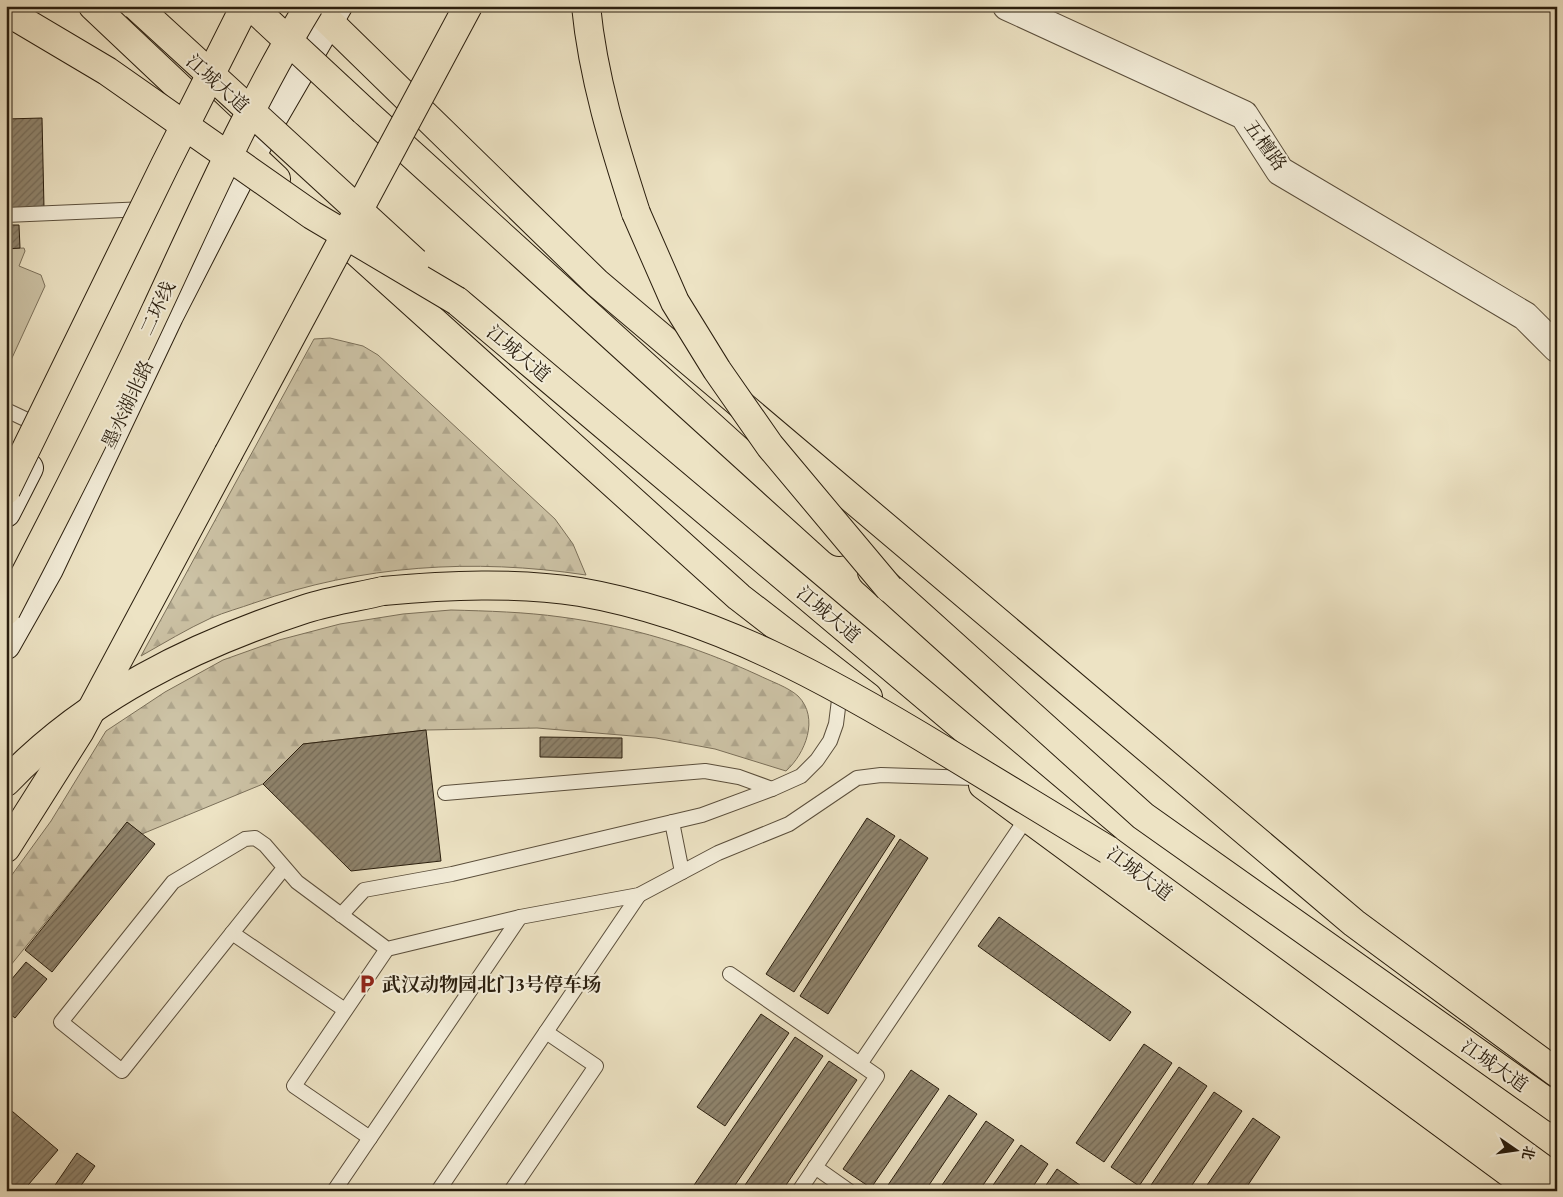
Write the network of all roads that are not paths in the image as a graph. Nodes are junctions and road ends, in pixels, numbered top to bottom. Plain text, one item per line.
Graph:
1 (93, 6) edge
2 (136, 6) edge
3 (245, 6) edge
4 (251, 6) edge
5 (260, 6) edge
6 (290, 6) edge
7 (468, 6) edge
8 (586, 6) edge
9 (1007, 6) edge
10 (322, 10) edge
11 (6, 11) edge
12 (205, 110) junction
13 (364, 111) junction
14 (251, 156) junction
15 (154, 209) junction
16 (6, 215) edge
17 (457, 301) junction
18 (1557, 348) edge
19 (6, 410) edge
20 (48, 430) junction
21 (6, 490) edge
22 (6, 513) edge
23 (889, 588) junction
24 (6, 611) edge
25 (6, 645) edge
26 (835, 671) junction
27 (974, 778) junction
28 (6, 782) edge
29 (772, 789) junction
30 (445, 792) dead end
31 (1026, 819) junction
32 (672, 822) junction
33 (6, 848) edge
34 (1108, 850) junction
35 (284, 868) junction
36 (682, 872) junction
37 (639, 895) junction
38 (341, 915) junction
39 (520, 917) junction
40 (232, 932) junction
41 (387, 950) junction
42 (730, 974) dead end
43 (346, 1010) junction
44 (546, 1032) junction
45 (860, 1064) junction
46 (1557, 1072) edge
47 (1557, 1109) edge
48 (370, 1138) junction
49 (815, 1167) junction
50 (1557, 1179) edge
51 (1513, 1181) edge
52 (334, 1191) edge
53 (438, 1191) edge
54 (511, 1191) edge
55 (799, 1191) edge
56 (849, 1191) edge
57 (1534, 1191) edge

1 - 12 main road
2 - 17 main road, 江城大道, bridge
3 - 21 main road, bridge
4 - 13 main road, 江城大道, bridge
5 - 12 main road
6 - 13 main road, bridge
7 - 33 main road, bridge
8 - 23 main road, bridge
9 - 18 main road, 五檀路
10 - 14 main road, 墨水湖北路
10 - 24 main road, 二环线, bridge
10 - 46 main road
11 - 17 main road, bridge
12 - 14 main road
12 - 15 main road
13 - 23 main road, 江城大道, bridge
14 - 25 main road, 墨水湖北路
14 - 26 main road
15 - 16 lane
15 - 20 main road
17 - 34 main road, 江城大道, bridge
19 - 20 lane
20 - 22 main road
23 - 47 main road, 江城大道
26 - 27 main road
26 - 29 lane
27 - 31 main road
27 - 36 lane
28 - 34 main road, bridge
29 - 30 lane
29 - 32 lane
31 - 45 lane
31 - 51 main road
32 - 36 lane
32 - 38 lane
34 - 50 main road, 江城大道
35 - 38 lane
35 - 40 lane
35 - 40 lane
36 - 37 lane
37 - 39 lane
37 - 44 lane
38 - 41 lane
39 - 41 lane
39 - 48 lane
40 - 43 lane
41 - 43 lane
42 - 45 lane
43 - 48 lane
44 - 53 lane
44 - 54 lane
45 - 49 lane
48 - 52 lane
49 - 55 lane
49 - 56 lane
51 - 57 main road

